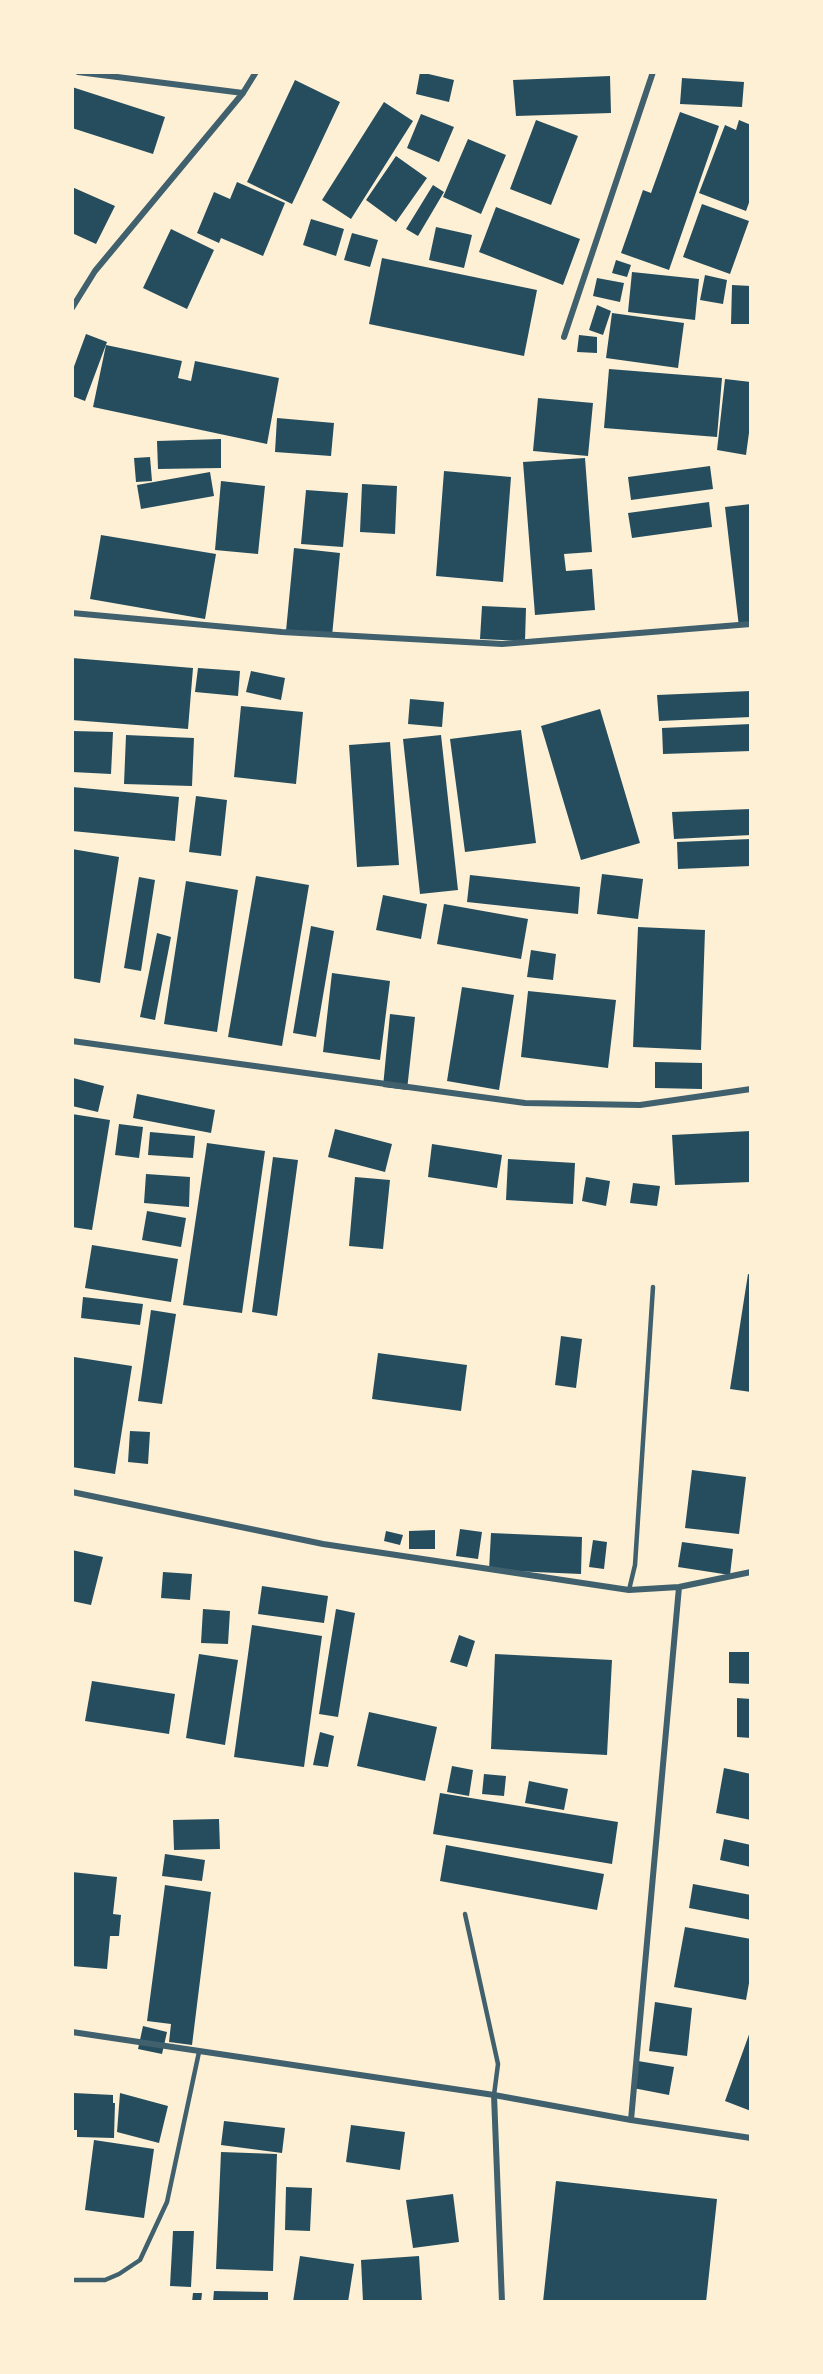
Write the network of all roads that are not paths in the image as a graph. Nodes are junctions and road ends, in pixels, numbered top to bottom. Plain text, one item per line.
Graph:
1 (78, 72) edge
2 (256, 72) edge
3 (653, 72) edge
4 (243, 93) junction
5 (72, 308) edge
6 (564, 337) dead end
7 (72, 614) edge
8 (751, 624) edge
9 (72, 1041) edge
10 (751, 1089) edge
11 (653, 1287) dead end
12 (72, 1492) edge
13 (751, 1572) edge
14 (680, 1587) junction
15 (628, 1590) junction
16 (465, 1914) dead end
17 (72, 2032) edge
18 (199, 2052) junction
19 (494, 2095) junction
20 (631, 2120) junction
21 (751, 2138) edge
22 (72, 2280) edge
23 (502, 2302) edge

1 - 4 street
2 - 4 street
3 - 6 street
4 - 5 street
7 - 8 street
9 - 10 street
11 - 15 lane
12 - 15 street
13 - 14 street
14 - 15 street
14 - 20 street
16 - 19 lane
17 - 18 street
18 - 19 street
18 - 22 lane
19 - 20 street
19 - 23 street
20 - 21 street

